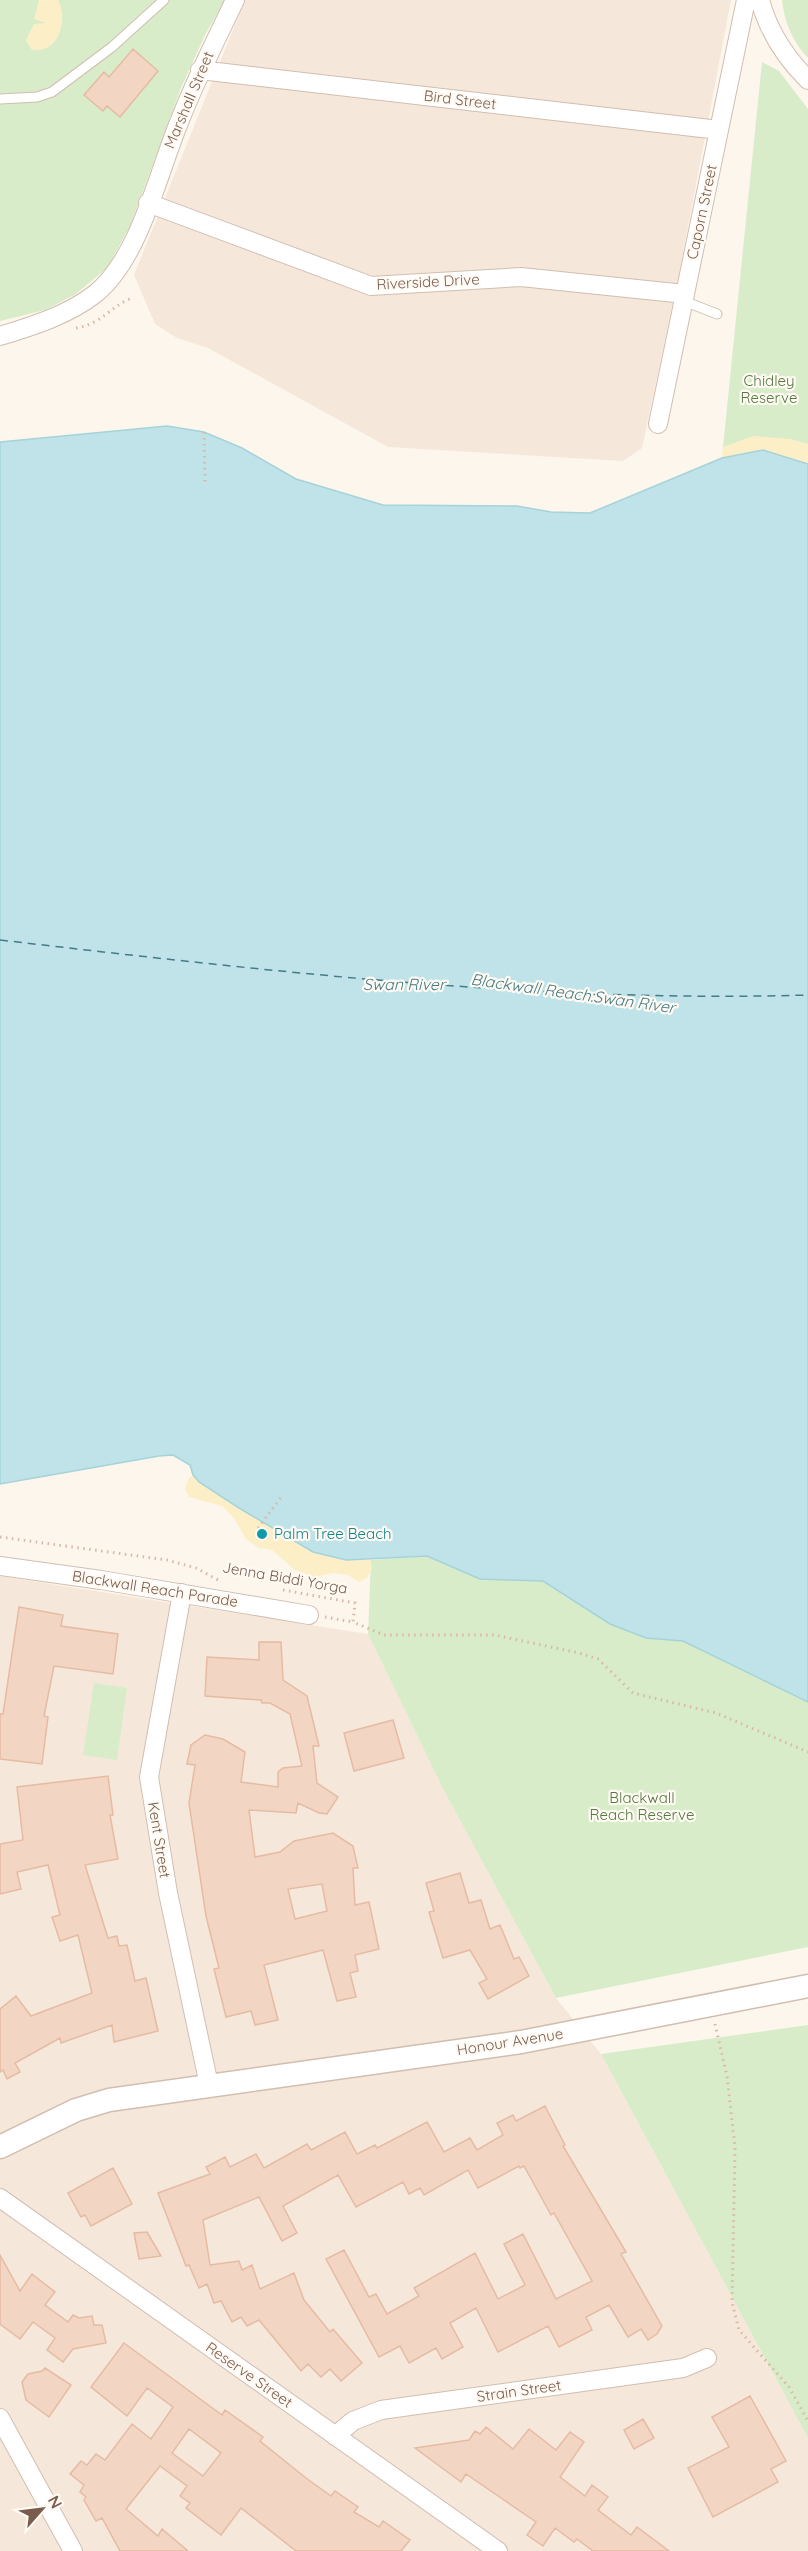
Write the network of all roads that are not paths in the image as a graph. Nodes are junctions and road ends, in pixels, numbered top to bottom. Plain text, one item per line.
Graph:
1 (164, 0) edge
2 (235, 0) edge
3 (746, 0) edge
4 (760, 0) edge
5 (200, 70) junction
6 (808, 80) edge
7 (0, 99) edge
8 (719, 129) junction
9 (148, 203) junction
10 (685, 297) junction
11 (717, 314) dead end
12 (0, 336) edge
13 (658, 424) dead end
14 (0, 1566) edge
15 (182, 1593) junction
16 (309, 1615) road end
17 (808, 1986) edge
18 (209, 2085) junction
19 (0, 2147) edge
20 (0, 2198) edge
21 (707, 2358) dead end
22 (0, 2418) edge
23 (335, 2436) junction
24 (73, 2551) edge
25 (498, 2551) edge

1 - 7 lane
2 - 5 street, Marshall Street
3 - 8 street, Caporn Street
4 - 6 street
5 - 8 street, Bird Street
5 - 9 street, Marshall Street
8 - 10 street, Caporn Street
9 - 10 street, Riverside Drive
9 - 12 street, Marshall Street
10 - 11 lane
10 - 13 street, Caporn Street
14 - 15 street, Blackwall Reach Parade
15 - 16 street, Blackwall Reach Parade
15 - 18 street, Kent Street
17 - 18 street, Honour Avenue
18 - 19 street, Honour Avenue
20 - 23 street, Reserve Street
21 - 23 street, Strain Street
22 - 24 street
23 - 25 street, Reserve Street

